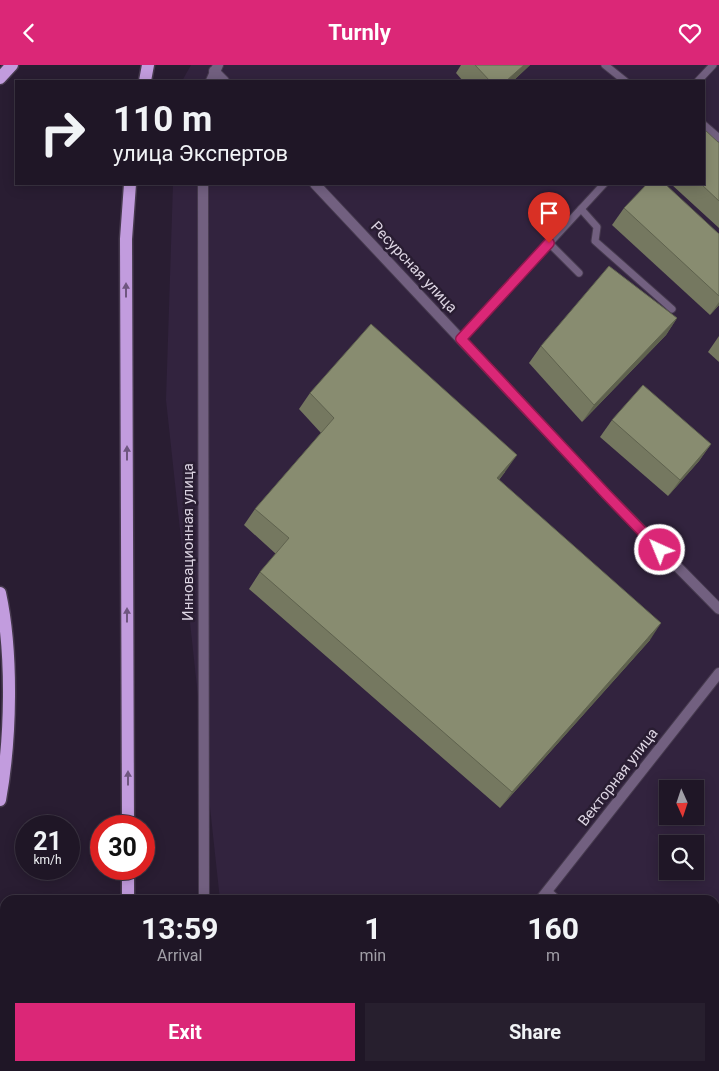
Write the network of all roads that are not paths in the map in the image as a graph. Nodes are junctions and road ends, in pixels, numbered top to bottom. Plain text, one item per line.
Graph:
1 (12, 65) edge
2 (148, 65) edge
3 (605, 65) edge
4 (713, 65) edge
5 (216, 68) edge
6 (0, 78) edge
7 (145, 80) edge
8 (211, 80) edge
9 (223, 80) edge
10 (624, 80) edge
11 (699, 80) edge
12 (705, 126) edge
13 (719, 138) edge
14 (130, 185) edge
15 (202, 185) edge
16 (316, 185) edge
17 (603, 185) edge
18 (581, 209) junction
19 (549, 243) junction
20 (579, 273) dead end
21 (672, 309) dead end
22 (461, 339) junction
23 (0, 593) edge
24 (719, 609) edge
25 (719, 673) edge
26 (0, 799) edge
27 (128, 815) edge
28 (128, 880) edge
29 (547, 892) junction
30 (128, 895) edge
31 (204, 895) edge
32 (544, 895) edge
33 (550, 895) edge

1 - 6 main road
2 - 7 main road
3 - 10 lane
4 - 11 lane
5 - 8 street
5 - 9 street
12 - 13 lane
27 -> 14 main road
15 - 31 street, Инновационная улица
16 - 22 street, Ресурсная улица
17 - 18 lane
18 - 19 lane
18 - 21 lane
19 - 20 lane
19 - 22 lane
22 - 24 street, Ресурсная улица
23 - 26 main road
25 - 29 street, Векторная улица
28 - 30 main road
29 - 32 street, Векторная улица
29 - 33 street

